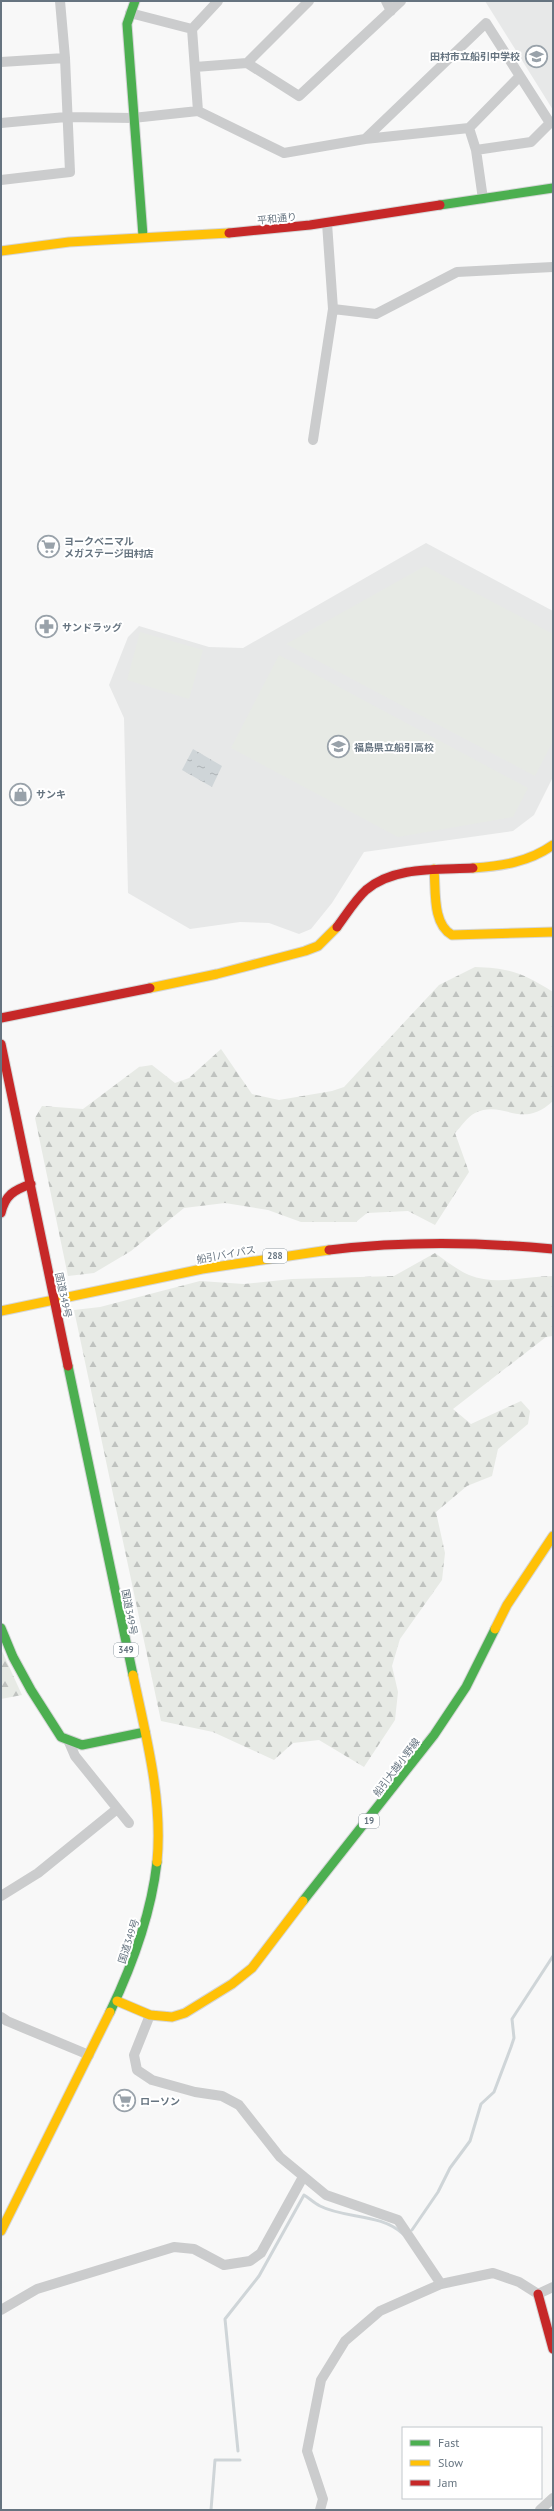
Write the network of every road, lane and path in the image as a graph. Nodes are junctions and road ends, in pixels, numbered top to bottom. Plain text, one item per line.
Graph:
1 (60, 1) edge
2 (135, 1) edge
3 (218, 1) edge
4 (309, 1) edge
5 (386, 1) edge
6 (401, 1) edge
7 (391, 11) junction
8 (130, 13) junction
9 (192, 29) junction
10 (65, 58) junction
11 (1, 62) edge
12 (247, 63) junction
13 (195, 67) junction
14 (520, 76) junction
15 (198, 111) junction
16 (66, 117) junction
17 (133, 118) junction
18 (1, 123) edge
19 (469, 128) junction
20 (365, 139) junction
21 (476, 150) junction
22 (1, 180) edge
23 (553, 188) edge
24 (483, 199) junction
25 (327, 224) junction
26 (143, 236) junction
27 (1, 251) edge
28 (553, 267) edge
29 (333, 309) junction
30 (312, 440) dead end
31 (553, 846) edge
32 (434, 870) junction
33 (553, 932) edge
34 (1, 1018) edge
35 (1, 1044) edge
36 (31, 1184) junction
37 (1, 1213) edge
38 (553, 1249) edge
39 (54, 1300) junction
40 (1, 1311) edge
41 (553, 1536) edge
42 (1, 1628) edge
43 (144, 1732) junction
44 (69, 1742) junction
45 (117, 1809) junction
46 (129, 1823) dead end
47 (1, 1896) edge
48 (117, 2001) junction
49 (150, 2015) junction
50 (1, 2017) edge
51 (89, 2055) junction
52 (303, 2177) junction
53 (1, 2231) edge
54 (441, 2284) junction
55 (553, 2287) edge
56 (538, 2294) junction
57 (1, 2310) edge
58 (553, 2349) edge
59 (553, 2498) edge
60 (320, 2510) edge
61 (540, 2510) edge

1 - 10 street
2 - 8 main road
3 - 9 street
4 - 12 street
5 - 7 street
6 - 7 street
7 - 12 street
8 - 9 street
8 - 17 main road
9 - 13 street
10 - 11 street
10 - 16 street
12 - 13 street
13 - 15 street
14 - 19 street
14 - 20 street
14 - 21 street
15 - 17 street
15 - 20 street
16 - 17 street
16 - 18 street
16 - 22 street
17 - 26 main road
19 - 20 street
19 - 21 street
21 - 24 street
23 - 24 main road, 平和通り
24 - 25 main road, 平和通り
25 - 26 main road, 平和通り
25 - 29 street
26 - 27 main road, 平和通り
28 - 29 street
29 - 30 street
31 - 32 main road
32 - 33 main road
32 - 34 main road
35 - 36 main road, 国道349号 / 349
36 - 37 main road
36 - 39 main road, 国道349号 / 349
38 - 39 main road, 船引バイパス / 288
39 - 40 main road, 船引バイパス / 288
39 - 43 main road, 国道349号 / 349
41 - 49 main road, 船引大越小野線 / 19
42 - 44 main road
43 - 44 main road
43 - 48 main road, 国道349号 / 349
44 - 45 street
45 - 46 street
45 - 47 street
48 - 49 main road, 船引大越小野線 / 19
48 - 51 main road, 国道349号 / 349
49 - 52 street
50 - 51 street
51 - 53 main road, 国道349号 / 349
52 - 54 street
52 - 57 street
54 - 56 street
54 - 60 street
55 - 56 street
56 - 58 main road
59 - 61 street

